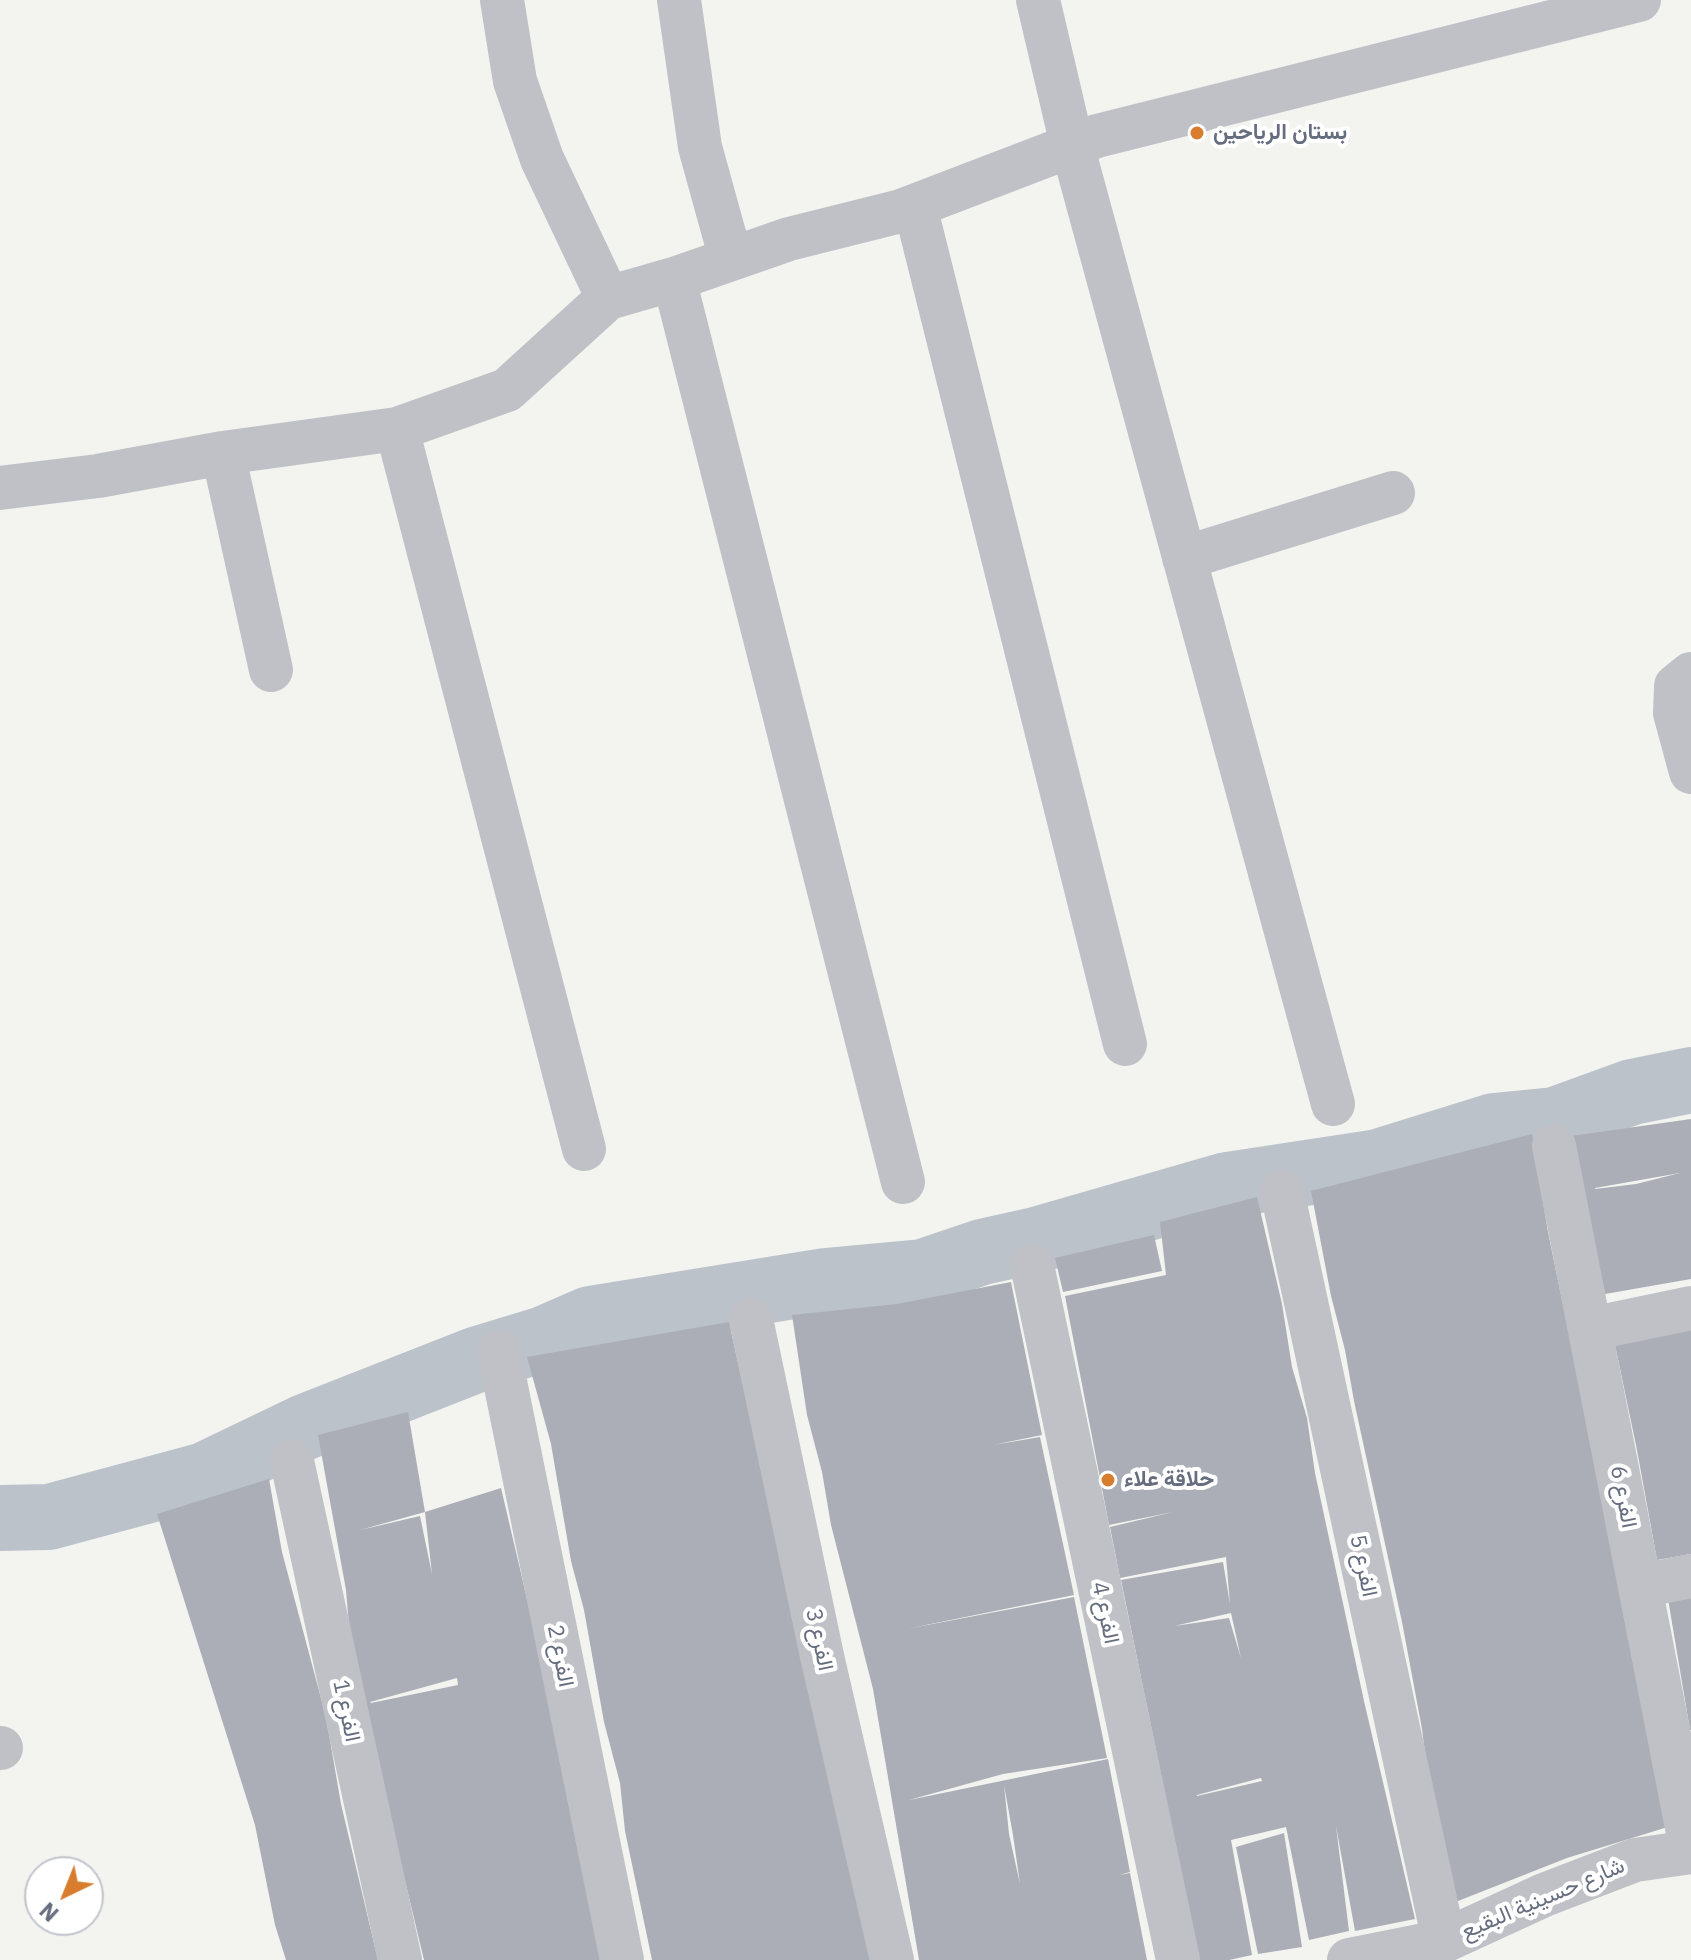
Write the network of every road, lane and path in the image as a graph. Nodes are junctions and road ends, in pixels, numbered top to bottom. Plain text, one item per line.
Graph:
1 (502, 0) edge
2 (679, 0) edge
3 (1038, 0) edge
4 (1639, 0) edge
5 (1554, 11) edge
6 (1072, 145) junction
7 (915, 206) junction
8 (731, 259) junction
9 (674, 279) junction
10 (608, 298) junction
11 (397, 429) junction
12 (223, 453) junction
13 (0, 488) edge
14 (1393, 493) dead end
15 (1184, 558) junction
16 (271, 670) dead end
17 (1691, 674) edge
18 (1691, 772) edge
19 (1125, 1044) dead end
20 (1333, 1104) dead end
21 (1554, 1146) dead end
22 (584, 1149) dead end
23 (903, 1182) dead end
24 (1282, 1191) dead end
25 (1032, 1265) dead end
26 (1691, 1308) edge
27 (751, 1319) dead end
28 (1590, 1329) junction
29 (499, 1352) dead end
30 (292, 1461) dead end
31 (1691, 1576) edge
32 (1640, 1586) junction
33 (1691, 1850) edge
34 (1444, 1941) junction
35 (400, 1960) edge
36 (622, 1960) edge
37 (892, 1960) edge
38 (1178, 1960) edge
39 (1349, 1960) edge

1 - 10 street
2 - 8 street
3 - 6 street
4 - 5 street
5 - 6 street
6 - 7 street
6 - 15 street
7 - 8 street
7 - 19 street
8 - 9 street
9 - 10 street
9 - 23 street
10 - 11 street
11 - 12 street
11 - 22 street
12 - 13 street
12 - 16 street
14 - 15 street
15 - 20 street
17 - 18 street
21 - 28 street, الفرع 6
24 - 34 street, الفرع 5
25 - 38 street, الفرع 4
26 - 28 street
27 - 37 street, الفرع 3
28 - 32 street, الفرع 6
29 - 36 street, الفرع 2
30 - 35 street, الفرع 1
31 - 32 street
32 - 33 street, الفرع 6
33 - 34 street, شارع حسينية البقيع
34 - 39 street, شارع حسينية البقيع

